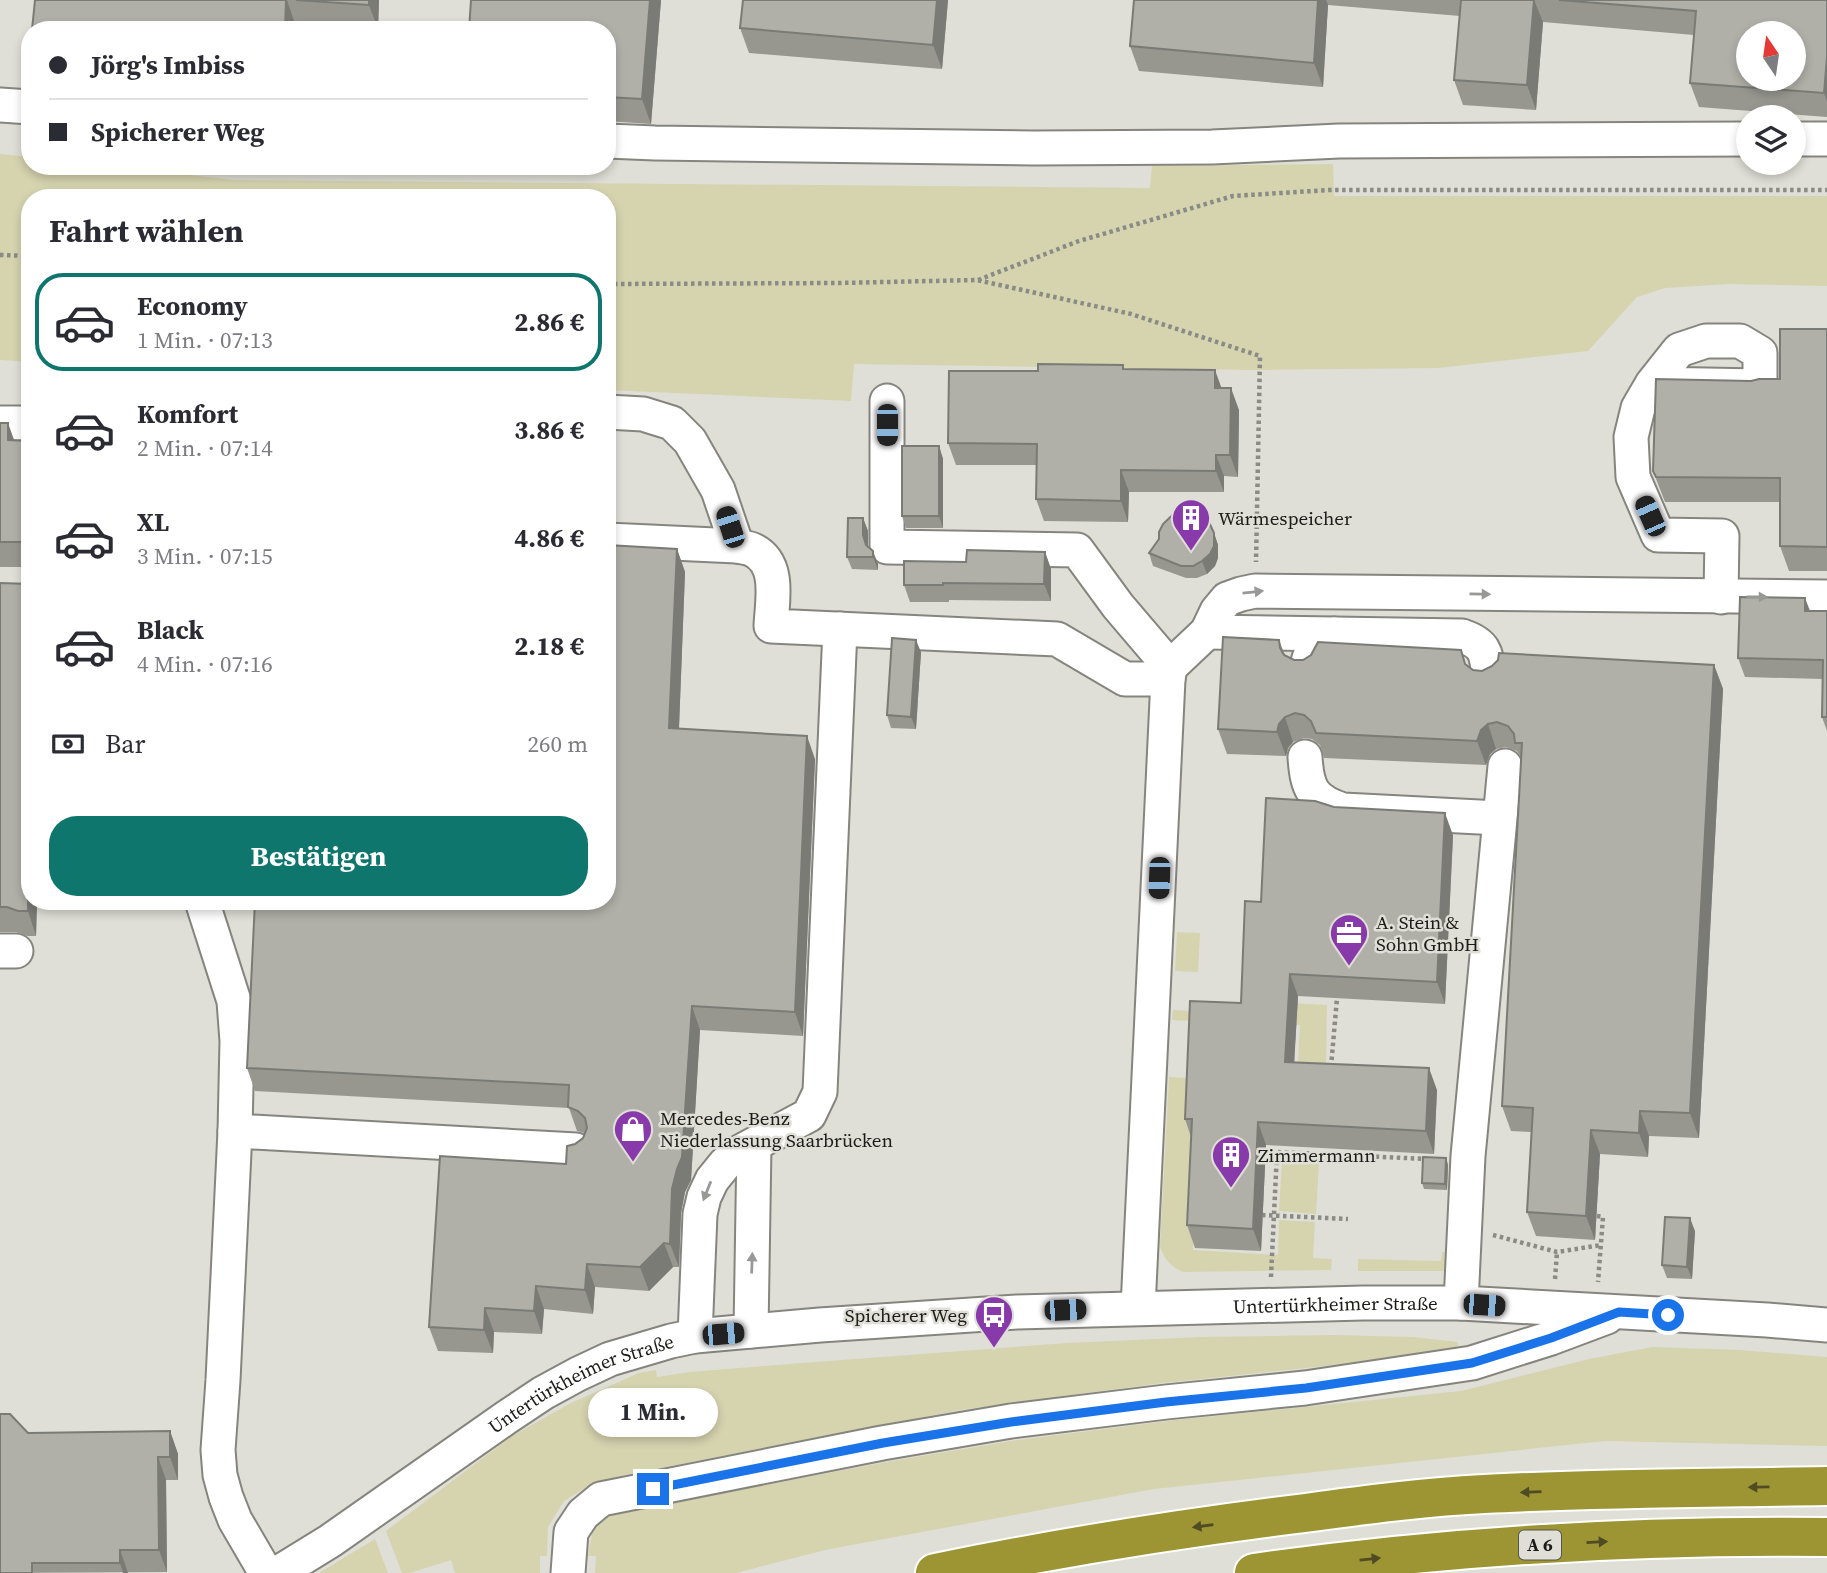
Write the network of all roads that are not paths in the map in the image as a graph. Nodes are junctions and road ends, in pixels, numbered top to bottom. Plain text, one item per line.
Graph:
1 (0, 105) edge
2 (21, 106) edge
3 (1736, 139) edge
4 (1806, 139) edge
5 (1827, 139) edge
6 (616, 141) edge
7 (1652, 384) dead end
8 (887, 401) dead end
9 (616, 412) edge
10 (0, 423) edge
11 (21, 423) edge
12 (616, 540) edge
13 (737, 546) junction
14 (1721, 597) junction
15 (1827, 597) edge
16 (840, 629) junction
17 (1206, 632) junction
18 (1334, 634) junction
19 (1307, 666) edge
20 (1169, 673) junction
21 (1489, 676) edge
22 (1305, 757) dead end
23 (1505, 766) dead end
24 (1499, 818) junction
25 (205, 910) edge
26 (235, 1131) junction
27 (754, 1145) junction
28 (576, 1150) edge
29 (1461, 1303) junction
30 (1138, 1308) junction
31 (1619, 1312) junction
32 (1827, 1325) edge
33 (751, 1331) junction
34 (695, 1336) junction
35 (1827, 1486) edge
36 (1827, 1537) edge
37 (568, 1565) edge
38 (266, 1573) edge
39 (278, 1573) edge
40 (935, 1573) edge
41 (1254, 1573) edge

1 - 2 street
3 - 6 street
4 - 5 street
7 - 14 street
8 - 20 street
9 - 13 street
10 - 11 street
12 - 13 street
13 - 16 street
14 -> 15 street
17 -> 14 street
16 - 20 street
16 - 27 street
17 - 18 street
17 - 20 street
18 - 19 street
18 - 21 street
20 - 30 street
22 - 24 street
23 - 24 street
24 - 29 street
25 - 26 street
26 - 28 street
26 - 38 street
33 -> 27 street
27 -> 34 street
29 - 30 street, Untertürkheimer Straße
29 - 31 street, Untertürkheimer Straße
30 - 33 street, Untertürkheimer Straße
31 - 32 street, Untertürkheimer Straße
31 - 37 street
33 - 34 street, Untertürkheimer Straße
34 - 39 street, Untertürkheimer Straße
35 -> 40 highway
41 -> 36 highway, A 6

